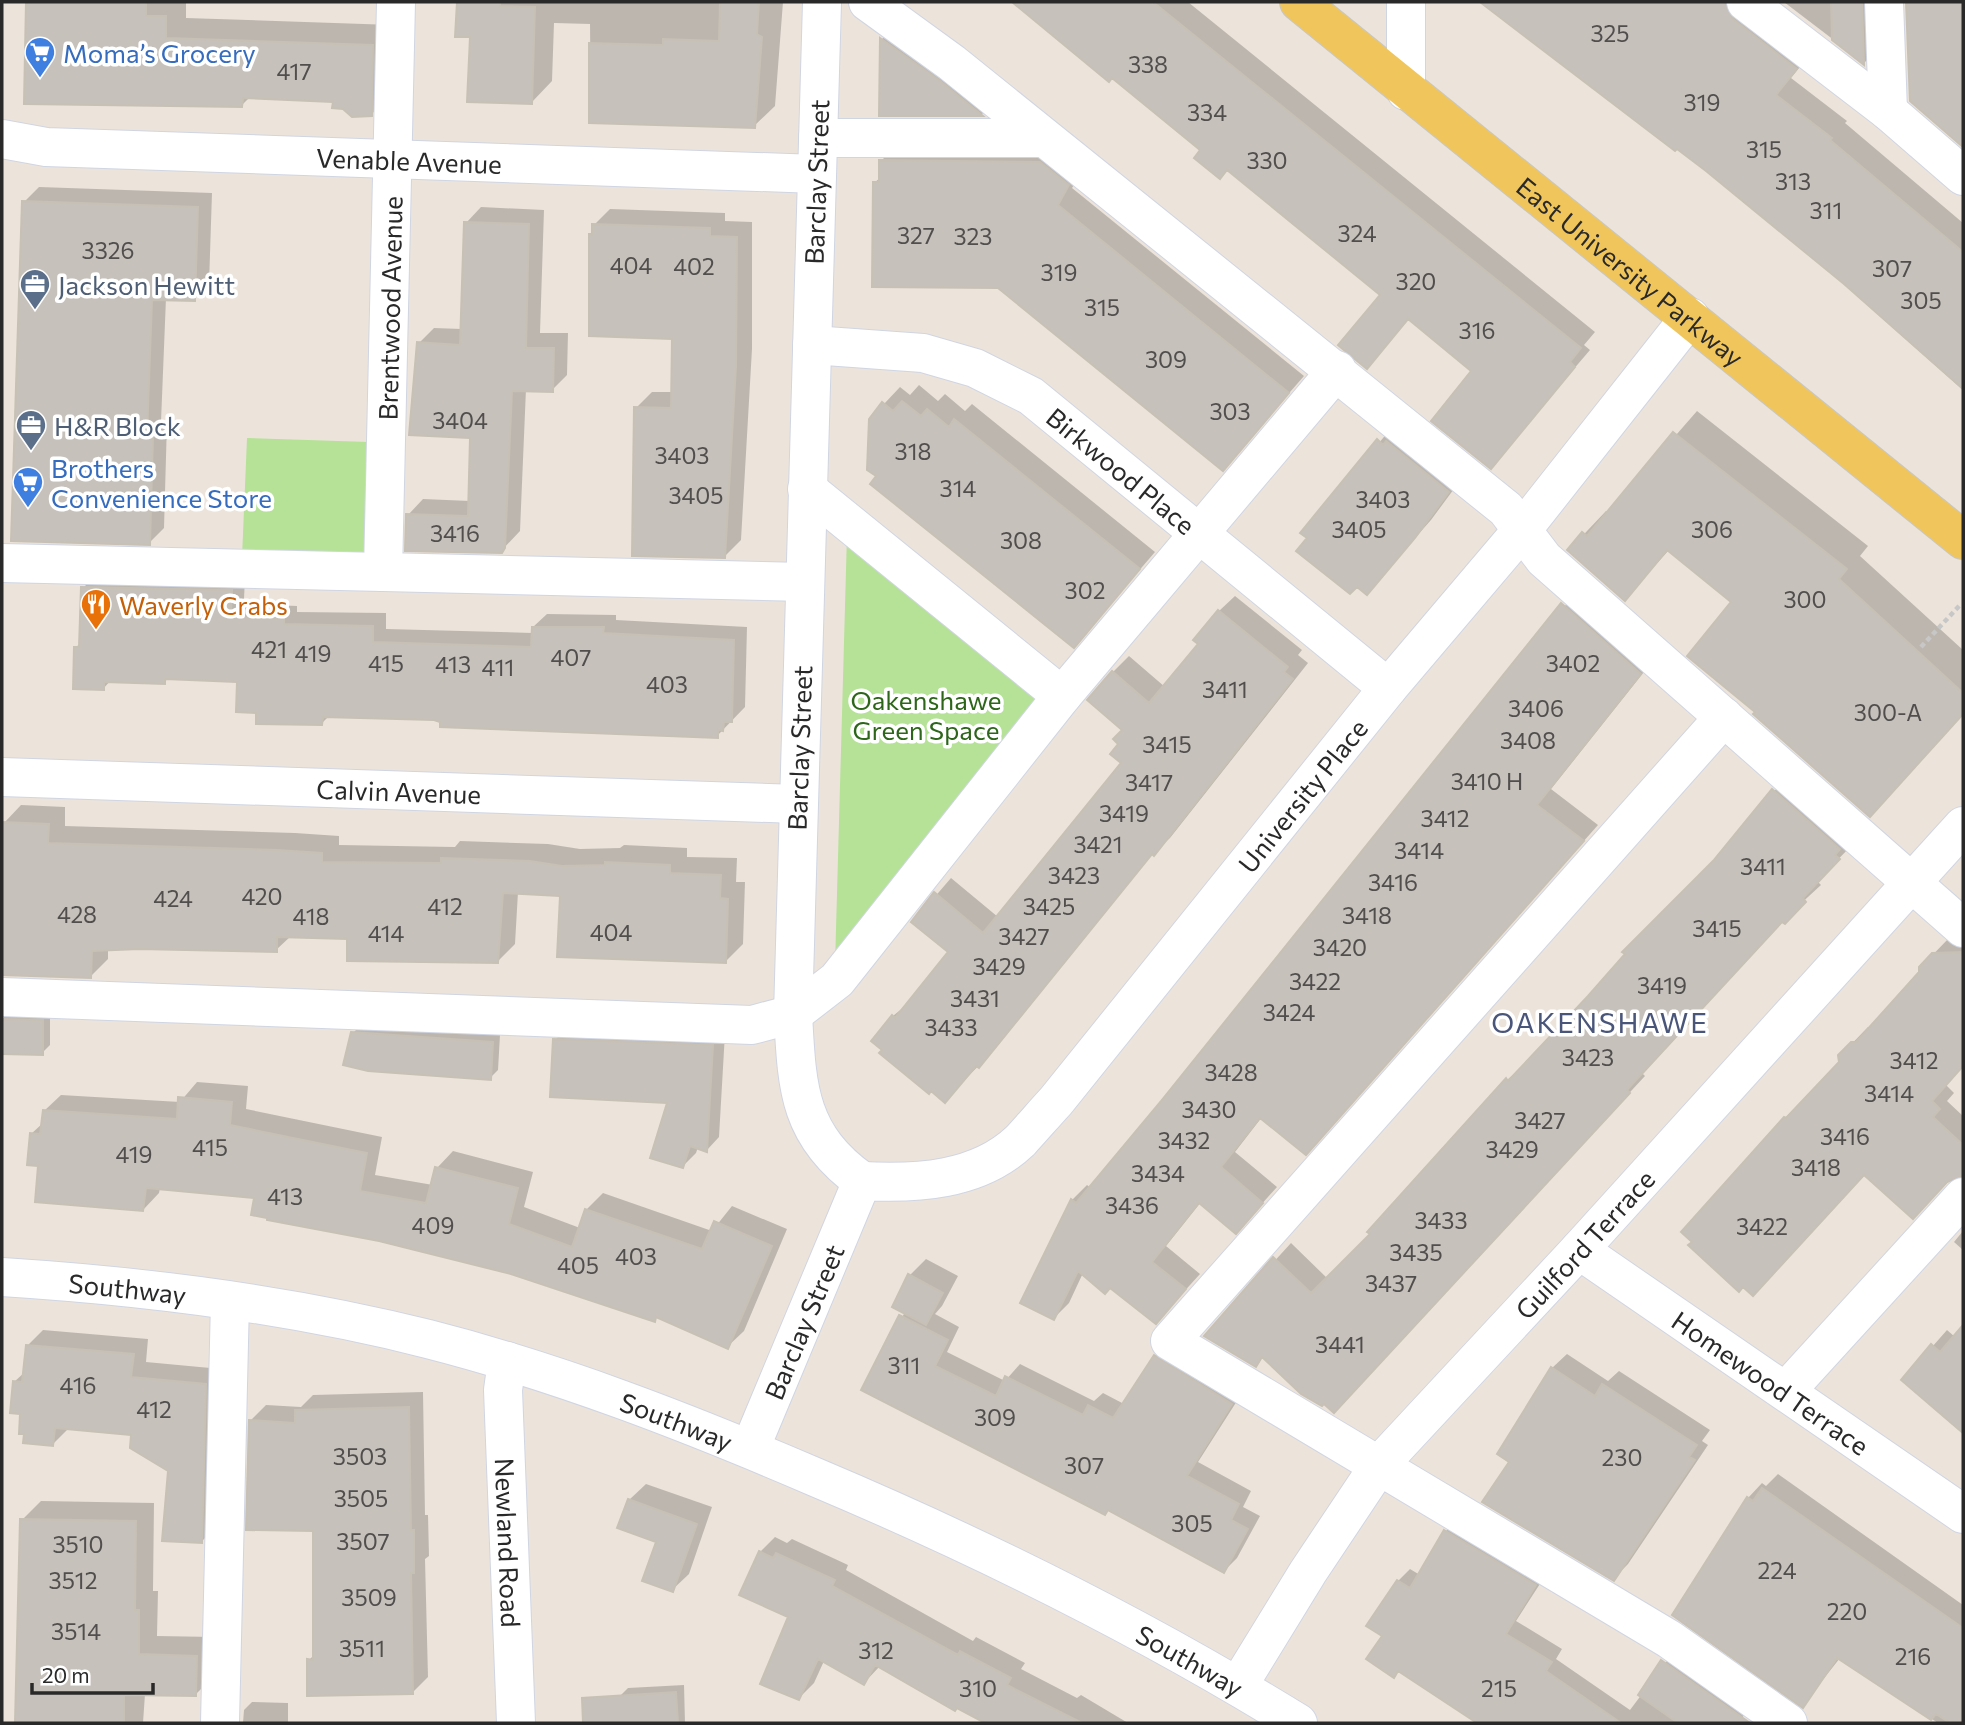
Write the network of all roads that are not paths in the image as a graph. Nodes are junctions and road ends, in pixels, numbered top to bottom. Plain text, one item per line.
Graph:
1 (396, 2) edge
2 (822, 2) edge
3 (868, 2) edge
4 (1299, 2) edge
5 (1406, 2) edge
6 (1746, 2) edge
7 (1884, 2) edge
8 (1406, 91) junction
9 (1888, 110) junction
10 (1043, 138) junction
11 (2, 139) edge
12 (817, 156) junction
13 (393, 160) junction
14 (1963, 176) edge
15 (1690, 317) junction
16 (811, 345) junction
17 (1337, 370) junction
18 (807, 489) junction
19 (1522, 530) junction
20 (1199, 532) junction
21 (1963, 540) edge
22 (2, 563) edge
23 (383, 572) junction
24 (804, 582) junction
25 (1388, 688) junction
26 (1062, 696) junction
27 (1724, 717) junction
28 (2, 777) edge
29 (797, 804) junction
30 (1963, 825) edge
31 (1911, 882) junction
32 (1963, 928) edge
33 (2, 997) edge
34 (793, 1014) junction
35 (862, 1181) junction
36 (1963, 1197) edge
37 (1579, 1250) junction
38 (12, 1278) edge
39 (230, 1301) junction
40 (506, 1361) junction
41 (1786, 1391) junction
42 (750, 1449) junction
43 (1380, 1464) junction
44 (1963, 1514) edge
45 (1238, 1686) junction
46 (220, 1723) edge
47 (516, 1723) edge
48 (1298, 1723) edge
49 (1788, 1723) edge

1 - 13 street, Brentwood Avenue
2 - 12 street, Barclay Street
3 - 10 street
4 - 8 main road, East University Parkway
5 - 8 street
6 - 9 street
7 - 9 street
8 - 15 main road, East University Parkway
9 - 14 street
10 - 12 street, Venable Avenue
10 - 17 street
11 - 13 street, Venable Avenue
12 - 13 street, Venable Avenue
12 - 16 street, Barclay Street
13 - 23 street, Brentwood Avenue
15 - 19 street, University Place
15 - 21 main road, East University Parkway
16 - 18 street, Barclay Street
16 - 20 street, Birkwood Place
17 - 19 street
17 - 20 street
18 - 24 street, Barclay Street
18 - 26 street
19 - 25 street, University Place
19 - 27 street
20 - 25 street, Birkwood Place
20 - 26 street
22 - 23 street
23 - 24 street
24 - 29 street, Barclay Street
25 - 35 street, University Place
26 - 34 street
27 - 31 street
27 - 43 street
28 - 29 street, Calvin Avenue
29 - 34 street, Barclay Street
30 - 31 street, Guilford Terrace
31 - 32 street
31 - 37 street, Guilford Terrace
33 - 34 street
34 - 35 street, Barclay Street
35 - 42 street, Barclay Street
36 - 41 street
37 - 41 street, Homewood Terrace
37 - 43 street, Guilford Terrace
38 - 39 street, Southway
39 - 40 street, Southway
39 - 46 street
40 - 42 street, Southway
40 - 47 street, Newland Road
41 - 44 street, Homewood Terrace
42 - 45 street, Southway
43 - 45 street, Guilford Terrace
43 - 49 street
45 - 48 street, Southway

